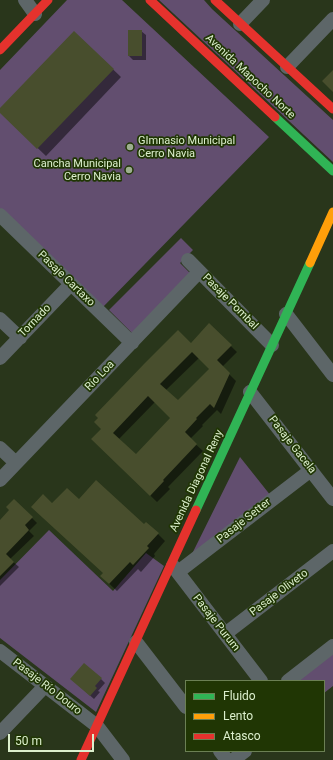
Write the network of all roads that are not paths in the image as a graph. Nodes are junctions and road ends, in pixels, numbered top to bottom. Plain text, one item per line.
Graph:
1 (25, 0) edge
2 (48, 0) edge
3 (150, 0) edge
4 (215, 0) edge
5 (263, 0) edge
6 (35, 14) junction
7 (333, 19) edge
8 (240, 24) junction
9 (0, 50) edge
10 (287, 67) junction
11 (333, 109) edge
12 (333, 171) edge
13 (333, 212) edge
14 (0, 215) edge
15 (188, 260) dead end
16 (200, 272) junction
17 (71, 284) junction
18 (286, 314) junction
19 (0, 319) edge
20 (20, 338) junction
21 (132, 343) junction
22 (272, 345) junction
23 (0, 358) edge
24 (333, 375) edge
25 (250, 392) junction
26 (0, 448) edge
27 (16, 463) junction
28 (311, 470) junction
29 (0, 480) edge
30 (332, 496) edge
31 (333, 551) edge
32 (175, 568) junction
33 (225, 634) junction
34 (136, 642) junction
35 (333, 646) edge
36 (0, 651) edge
37 (260, 680) edge
38 (289, 680) edge
39 (45, 686) junction
40 (185, 706) edge
41 (97, 726) junction
42 (0, 733) edge
43 (221, 752) edge
44 (244, 752) edge
45 (81, 760) edge
46 (124, 760) edge
47 (227, 760) edge
48 (233, 760) edge

1 - 6 street
2 - 6 street
3 - 12 street, Avenida Mapocho Norte
4 - 8 street
5 - 8 street
6 - 9 street
7 - 10 street
8 - 10 street
10 - 11 street
13 - 18 street, Avenida Diagonal Reny
14 - 17 street, Pasaje Cartaxo
15 - 16 street, Pasaje Pombal
16 - 21 street, Río Loa
16 - 22 street, Pasaje Pombal
17 - 20 street, Tornado
17 - 21 street, Pasaje Cartaxo
18 - 22 street, Avenida Diagonal Reny
18 - 24 street
19 - 20 street
20 - 23 street, Tornado
21 - 27 street, Río Loa
22 - 25 street, Avenida Diagonal Reny
25 - 28 street, Pasaje Gacela
25 - 32 street, Avenida Diagonal Reny
26 - 27 street
27 - 29 street, Río Loa
28 - 30 street, Pasaje Gacela
28 - 32 street, Pasaje Setter
31 - 33 street, Pasaje Oliveto
32 - 33 street, Pasaje Purum
32 - 34 street, Avenida Diagonal Reny
33 - 37 street, Pasaje Purum
34 - 40 street
34 - 41 street, Avenida Diagonal Reny
35 - 38 street
36 - 39 street, Pasaje Río Douro
39 - 41 street, Pasaje Río Douro
39 - 42 street
41 - 45 street, Avenida Diagonal Reny
41 - 46 street, Pasaje Río Douro
43 - 47 street
44 - 48 street

